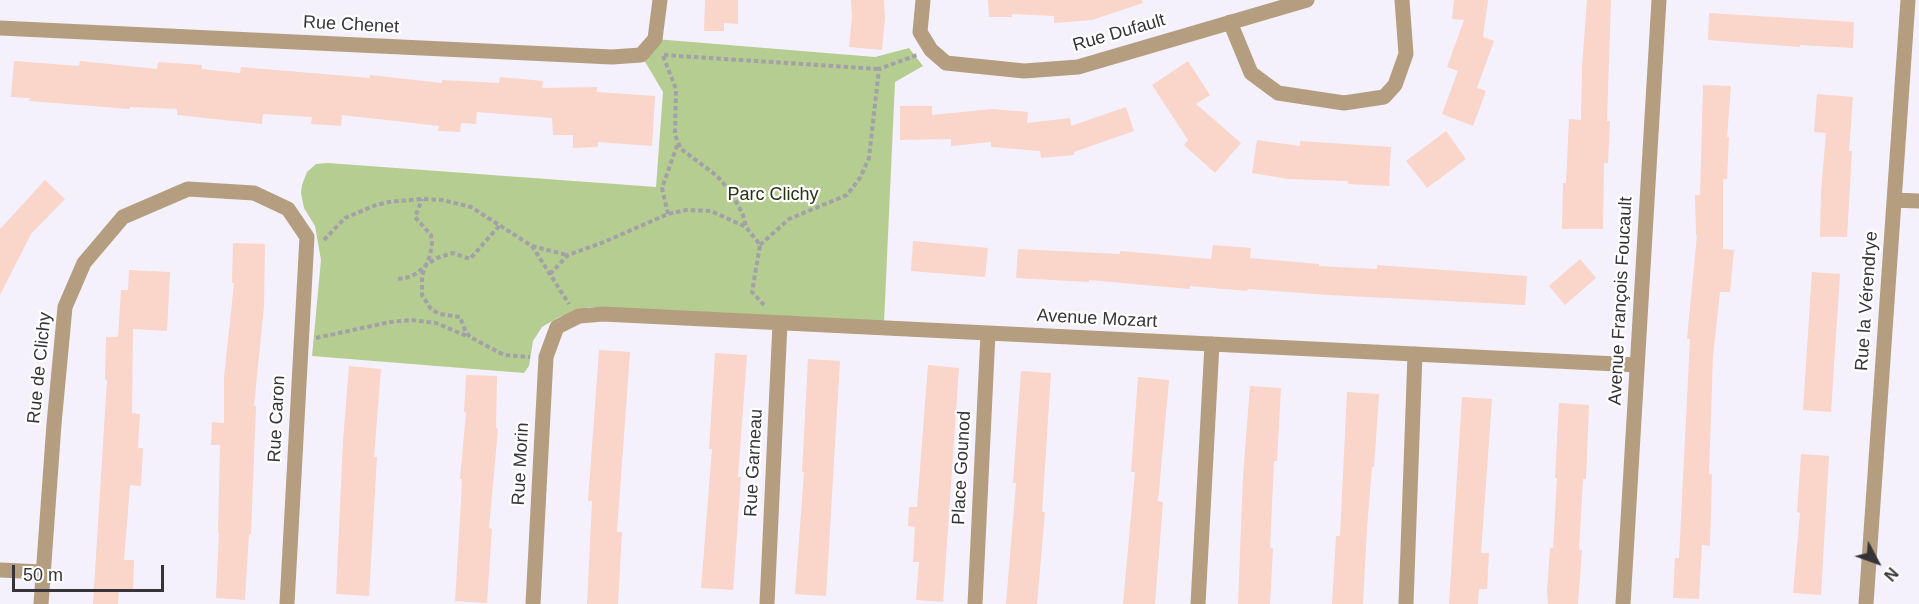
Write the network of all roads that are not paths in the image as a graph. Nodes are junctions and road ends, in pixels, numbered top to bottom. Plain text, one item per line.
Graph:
1 (660, 0) edge
2 (923, 0) edge
3 (1307, 0) edge
4 (1402, 0) edge
5 (1659, 0) edge
6 (1908, 0) edge
7 (1230, 22) junction
8 (0, 28) edge
9 (1894, 200) junction
10 (1919, 201) edge
11 (307, 237) joint
12 (780, 323) junction
13 (557, 327) joint
14 (988, 333) junction
15 (1212, 344) junction
16 (1415, 354) junction
17 (1637, 365) junction
18 (0, 570) edge
19 (42, 572) junction
20 (41, 604) edge
21 (287, 604) edge
22 (533, 604) edge
23 (767, 604) edge
24 (975, 604) edge
25 (1198, 604) edge
26 (1406, 604) edge
27 (1623, 604) edge
28 (1866, 604) edge

1 - 8 street, Rue Chenet
2 - 7 street, Rue Dufault
3 - 7 street, Rue Dufault
4 - 7 street
5 - 17 street, Avenue François Foucault
6 - 9 street, Rue la Vérendrye
9 - 10 street
9 - 28 street, Rue la Vérendrye
11 - 19 street, Rue de Clichy
11 - 21 street, Rue Caron
12 - 13 street, Avenue Mozart
12 - 14 street, Avenue Mozart
12 - 23 street, Rue Garneau
13 - 22 street, Rue Morin
14 - 15 street, Avenue Mozart
14 - 24 street, Place Gounod
15 - 16 street, Avenue Mozart
15 - 25 street
16 - 17 street, Avenue Mozart
16 - 26 street
17 - 27 street, Avenue François Foucault
18 - 19 street
19 - 20 street, Rue de Clichy

